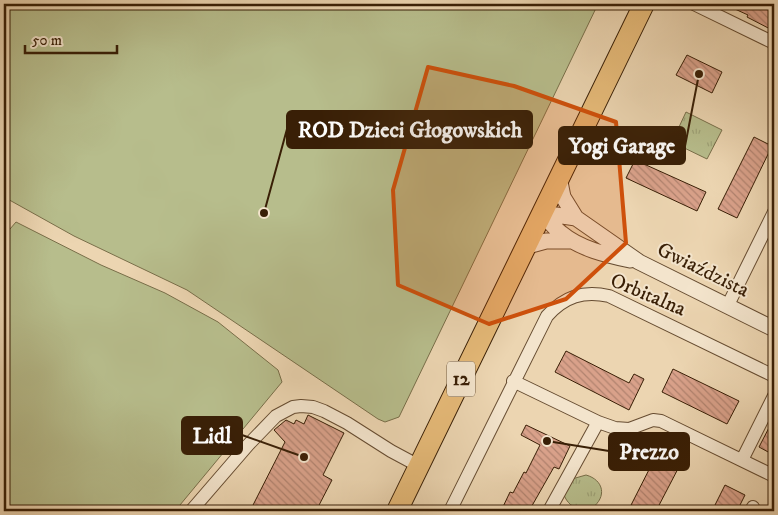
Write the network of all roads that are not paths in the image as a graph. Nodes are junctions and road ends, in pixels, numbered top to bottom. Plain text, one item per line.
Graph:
1 (644, 4) edge
2 (694, 4) edge
3 (774, 43) edge
4 (559, 177) junction
5 (774, 212) edge
6 (542, 213) junction
7 (576, 218) junction
8 (769, 238) edge
9 (572, 241) junction
10 (524, 247) junction
11 (639, 262) junction
12 (728, 305) junction
13 (774, 329) edge
14 (774, 376) edge
15 (514, 381) junction
16 (774, 396) edge
17 (598, 422) junction
18 (742, 460) junction
19 (419, 466) junction
20 (774, 476) edge
21 (191, 511) edge
22 (397, 511) edge
23 (450, 511) edge
24 (549, 511) edge

1 - 4 main road, 12
2 - 3 street
4 - 6 main road, 12
4 - 7 street
5 - 8 street
6 - 7 street, Gwiaździsta
6 - 9 street, Gwiaździsta
6 - 10 main road, 12
7 - 11 street, Gwiaździsta
8 - 12 street
9 - 10 street
9 - 11 street, Gwiaździsta
10 - 19 main road, 12
11 - 12 street, Gwiaździsta
12 - 13 street, Gwiaździsta
14 - 15 street, Orbitalna
15 - 17 street
15 - 23 street, Orbitalna
16 - 18 street
17 - 18 street
17 - 24 street
18 - 20 street
19 - 21 street
19 - 22 main road, 12

